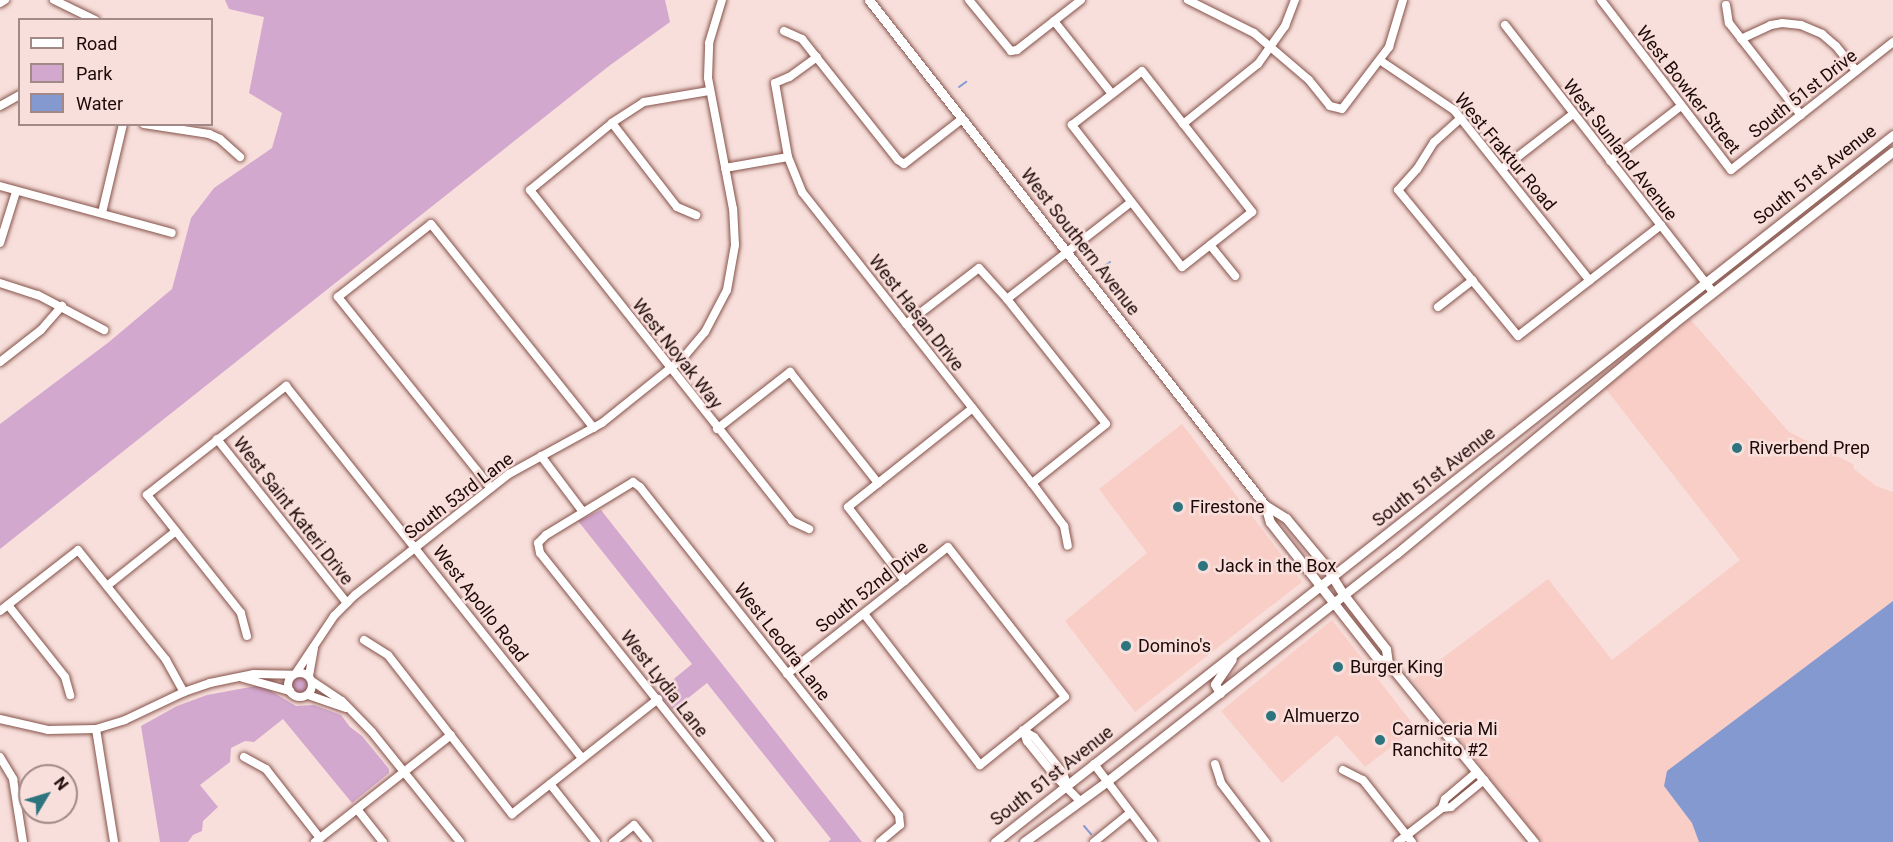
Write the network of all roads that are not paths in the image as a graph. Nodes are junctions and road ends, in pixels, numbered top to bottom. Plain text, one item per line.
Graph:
1 (5, 0) edge
2 (54, 0) edge
3 (722, 0) edge
4 (869, 0) edge
5 (969, 0) edge
6 (1080, 0) edge
7 (1188, 0) edge
8 (1295, 0) edge
9 (1403, 0) edge
10 (1601, 0) edge
11 (0, 3) edge
12 (1726, 5) dead end
13 (91, 18) edge
14 (1054, 21) junction
15 (1505, 25) dead end
16 (784, 31) dead end
17 (1741, 39) junction
18 (1893, 42) edge
19 (1272, 46) junction
20 (817, 57) junction
21 (1381, 61) junction
22 (1856, 71) junction
23 (709, 91) junction
24 (1112, 94) junction
25 (18, 96) edge
26 (0, 106) edge
27 (1681, 106) junction
28 (1573, 114) junction
29 (1801, 115) junction
30 (1461, 118) junction
31 (962, 119) junction
32 (612, 123) junction
33 (1183, 124) junction
34 (123, 126) edge
35 (175, 126) edge
36 (190, 127) edge
37 (1893, 135) edge
38 (1893, 151) edge
39 (240, 157) dead end
40 (788, 157) junction
41 (1610, 161) junction
42 (725, 168) junction
43 (1502, 169) junction
44 (1731, 170) joint
45 (0, 186) edge
46 (16, 192) junction
47 (1131, 202) junction
48 (102, 213) junction
49 (696, 215) dead end
50 (1660, 225) junction
51 (172, 233) dead end
52 (0, 243) edge
53 (1210, 245) junction
54 (1067, 252) junction
55 (1234, 276) dead end
56 (1473, 280) junction
57 (1590, 280) junction
58 (1706, 282) junction
59 (0, 283) edge
60 (1713, 292) junction
61 (1007, 299) junction
62 (62, 306) junction
63 (1438, 307) dead end
64 (906, 324) junction
65 (104, 330) dead end
66 (0, 362) edge
67 (670, 370) junction
68 (973, 408) junction
69 (594, 428) junction
70 (717, 429) junction
71 (1513, 436) junction
72 (217, 439) junction
73 (1522, 447) junction
74 (540, 456) junction
75 (878, 483) junction
76 (1032, 483) junction
77 (491, 488) junction
78 (1265, 505) junction
79 (583, 512) junction
80 (809, 529) dead end
81 (176, 531) junction
82 (1068, 546) dead end
83 (416, 547) junction
84 (1333, 578) junction
85 (905, 581) junction
86 (107, 586) junction
87 (1322, 587) junction
88 (1344, 595) junction
89 (347, 603) junction
90 (1334, 603) junction
91 (8, 605) junction
92 (0, 611) edge
93 (864, 614) junction
94 (247, 636) dead end
95 (364, 640) dead end
96 (314, 647) junction
97 (1236, 652) junction
98 (1388, 663) junction
99 (295, 674) junction
100 (787, 674) junction
101 (243, 678) junction
102 (311, 679) junction
103 (290, 691) junction
104 (184, 692) junction
105 (1220, 693) junction
106 (70, 695) dead end
107 (308, 695) junction
108 (658, 699) junction
109 (346, 708) junction
110 (0, 719) edge
111 (96, 729) junction
112 (1023, 730) junction
113 (451, 735) junction
114 (0, 757) edge
115 (244, 757) dead end
116 (582, 759) junction
117 (1094, 764) junction
118 (1215, 764) dead end
119 (1343, 770) dead end
120 (405, 772) junction
121 (1480, 776) junction
122 (1106, 782) junction
123 (550, 784) junction
124 (1067, 785) junction
125 (1080, 801) junction
126 (357, 809) junction
127 (1130, 813) junction
128 (1407, 835) junction
129 (318, 840) edge
130 (23, 842) edge
131 (114, 842) edge
132 (383, 842) edge
133 (460, 842) edge
134 (596, 842) edge
135 (613, 842) edge
136 (648, 842) edge
137 (770, 842) edge
138 (880, 842) edge
139 (994, 842) edge
140 (1024, 842) edge
141 (1094, 842) edge
142 (1153, 842) edge
143 (1266, 842) edge
144 (1398, 842) edge
145 (1413, 842) edge
146 (1534, 842) edge

1 - 11 street
2 - 13 street
3 - 23 street, South 53rd Lane
4 - 31 main road, West Southern Avenue
5 - 14 street
6 - 14 street
7 - 19 street
8 - 19 street
9 - 21 street
10 - 27 street, West Bowker Street
12 - 17 street
14 - 24 street
15 - 28 street, West Sunland Avenue
16 - 20 street
17 - 22 street
17 - 29 street
18 - 22 street, South 51st Drive
19 - 21 street
19 - 33 street
20 - 31 street
20 - 40 street, West Hasan Drive
21 - 30 street, West Fraktur Road
22 - 29 street, South 51st Drive
23 - 32 street
23 - 42 street, South 53rd Lane
24 - 33 street
24 - 47 street
25 - 26 street
27 - 41 street
27 - 44 street, West Bowker Street
28 - 41 street, West Sunland Avenue
28 - 43 street
29 - 44 street, South 51st Drive
30 - 43 street, West Fraktur Road
30 - 56 street
31 - 54 main road, West Southern Avenue
32 - 49 street
32 - 67 street, West Novak Way
33 - 53 street
34 - 48 street
35 - 36 street
36 - 39 street
37 - 58 main road, South 51st Avenue
38 - 60 main road, South 51st Avenue
40 - 42 street
40 - 64 street, West Hasan Drive
41 - 50 street, West Sunland Avenue
42 - 67 street, South 53rd Lane
43 - 57 street, West Fraktur Road
45 - 46 street
46 - 48 street
46 - 52 street
47 - 53 street
47 - 54 street
48 - 51 street
50 - 57 street
50 - 58 street, West Sunland Avenue
53 - 55 street
54 - 61 street
54 - 78 main road, West Southern Avenue
56 - 57 street
56 - 63 street
58 - 60 street, West Sunland Avenue
58 - 71 main road, South 51st Avenue
59 - 62 street
60 - 73 main road, South 51st Avenue
61 - 64 street
61 - 76 street
62 - 65 street
62 - 66 street
64 - 68 street, West Hasan Drive
67 - 69 street, South 53rd Lane
67 - 70 street, West Novak Way
68 - 75 street
68 - 76 street, West Hasan Drive
69 - 74 street, South 53rd Lane
69 - 77 street
70 - 75 street
70 - 80 street, West Novak Way
71 - 73 main road
71 - 84 main road, South 51st Avenue
72 - 81 street
72 - 83 street, West Apollo Road
72 - 89 street, West Saint Kateri Drive
73 - 88 main road, South 51st Avenue
74 - 77 street, South 53rd Lane
74 - 79 street
75 - 85 street
76 - 82 street, West Hasan Drive
77 - 83 street, South 53rd Lane
78 - 84 main road, West Southern Avenue
78 - 87 main road, West Southern Avenue
79 - 100 street, West Leodra Lane
79 - 108 street, West Lydia Lane
81 - 86 street
81 - 94 street
83 - 89 street, South 53rd Lane
83 - 116 street, West Apollo Road
84 - 87 main road, South 51st Avenue
84 - 88 main road, West Southern Avenue
85 - 93 street, South 52nd Drive
85 - 112 street, South 52nd Drive
86 - 91 street
86 - 104 street
87 - 90 main road, West Southern Avenue
87 - 97 main road, South 51st Avenue
88 - 90 main road, South 51st Avenue
88 - 98 main road, West Southern Avenue
89 - 96 street, South 53rd Lane
90 - 98 main road, West Southern Avenue
90 - 105 main road, South 51st Avenue
91 - 92 street
91 - 106 street
93 - 100 street, South 52nd Drive
93 - 112 street
95 - 113 street
96 - 99 street, South 53rd Lane
96 - 102 street, South 53rd Lane
97 - 105 main road
97 - 117 main road, South 51st Avenue
98 - 121 main road, West Southern Avenue
99 - 101 street
99 - 102 street
99 - 103 street, South 53rd Lane
100 - 138 street, West Leodra Lane
101 - 103 street
101 - 104 street
102 - 107 street, South 53rd Lane
102 - 109 street
103 - 107 street
104 - 111 street
105 - 122 main road, South 51st Avenue
107 - 109 street
108 - 116 street
108 - 137 street, West Lydia Lane
109 - 120 street
110 - 111 street
111 - 131 street
112 - 124 street
113 - 120 street
113 - 123 street
114 - 130 street
115 - 129 street
116 - 123 street
117 - 122 street
117 - 124 main road, South 51st Avenue
118 - 143 street
119 - 128 street
120 - 126 street
120 - 133 street
121 - 128 street
121 - 146 main road, West Southern Avenue
122 - 125 main road, South 51st Avenue
122 - 127 street
123 - 134 street
124 - 125 street
124 - 139 main road, South 51st Avenue
125 - 140 main road, South 51st Avenue
126 - 129 street
126 - 132 street
127 - 141 street
127 - 142 street
128 - 144 street
128 - 145 street
135 - 136 street

